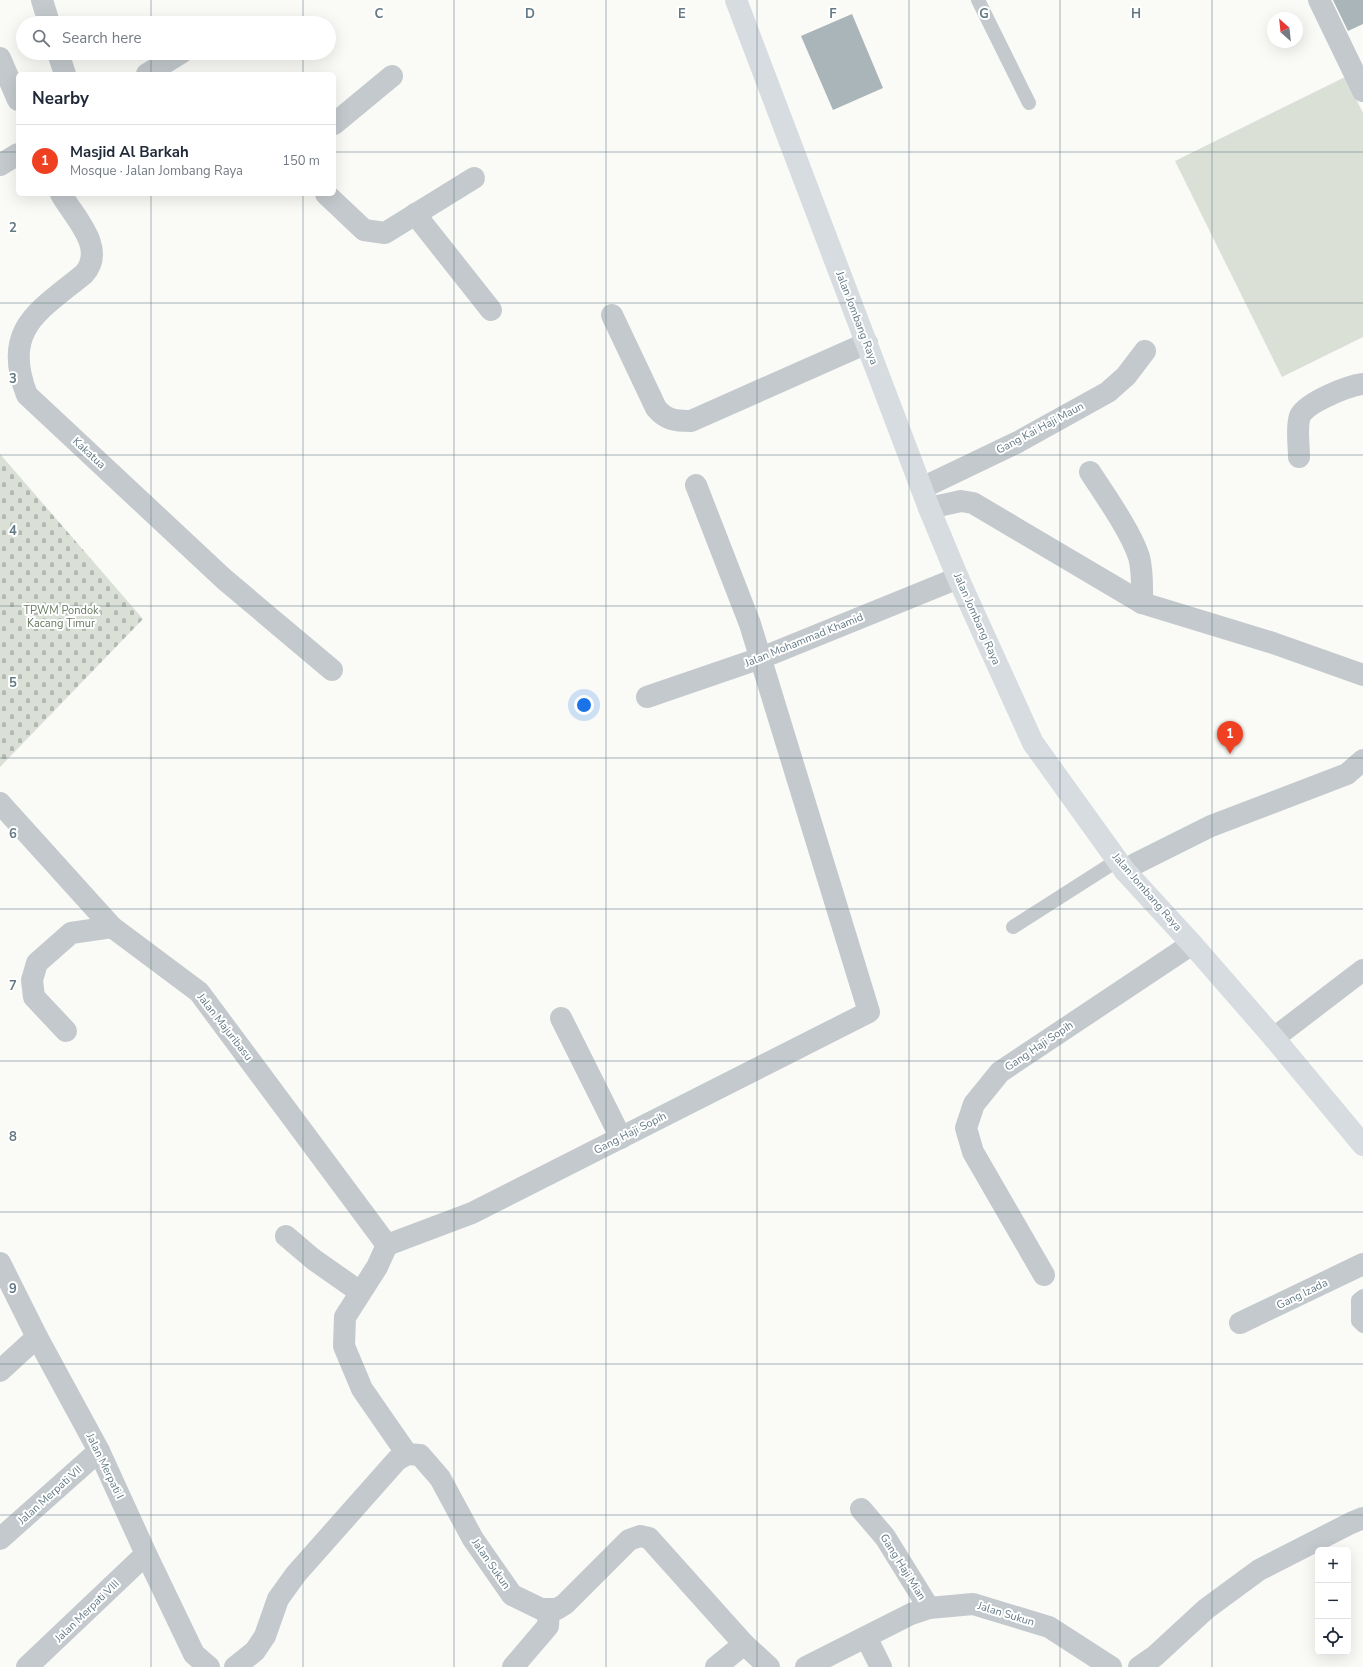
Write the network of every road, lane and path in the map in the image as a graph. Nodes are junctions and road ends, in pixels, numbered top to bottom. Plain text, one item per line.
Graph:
1 (42, 0) edge
2 (978, 0) edge
3 (1319, 0) edge
4 (743, 2) edge
5 (47, 16) edge
6 (0, 58) edge
7 (60, 60) edge
8 (170, 60) edge
9 (64, 72) edge
10 (150, 72) edge
11 (392, 76) dead end
12 (1363, 91) edge
13 (16, 95) edge
14 (1029, 103) dead end
15 (336, 122) edge
16 (16, 155) edge
17 (0, 165) edge
18 (474, 178) dead end
19 (62, 196) edge
20 (328, 196) edge
21 (416, 214) junction
22 (491, 310) dead end
23 (612, 314) dead end
24 (867, 343) junction
25 (1145, 351) dead end
26 (1363, 384) edge
27 (1299, 457) dead end
28 (1090, 472) dead end
29 (696, 485) dead end
30 (922, 488) junction
31 (929, 508) junction
32 (958, 578) junction
33 (1142, 603) junction
34 (761, 658) junction
35 (332, 670) dead end
36 (1363, 675) edge
37 (647, 697) dead end
38 (1363, 760) edge
39 (0, 803) edge
40 (1121, 866) junction
41 (112, 927) junction
42 (1013, 927) dead end
43 (1192, 944) junction
44 (1363, 970) edge
45 (561, 1018) dead end
46 (66, 1031) dead end
47 (1274, 1038) junction
48 (621, 1138) junction
49 (1363, 1146) edge
50 (286, 1236) dead end
51 (387, 1245) junction
52 (0, 1263) edge
53 (1363, 1264) edge
54 (1044, 1275) dead end
55 (360, 1292) junction
56 (1363, 1296) edge
57 (1240, 1323) dead end
58 (1363, 1326) edge
59 (37, 1337) junction
60 (0, 1371) edge
61 (99, 1451) junction
62 (407, 1454) junction
63 (860, 1508) dead end
64 (1363, 1518) edge
65 (0, 1540) edge
66 (146, 1554) junction
67 (929, 1608) junction
68 (550, 1610) junction
69 (866, 1637) junction
70 (744, 1644) junction
71 (27, 1667) edge
72 (209, 1667) edge
73 (235, 1667) edge
74 (513, 1667) edge
75 (716, 1667) edge
76 (769, 1667) edge
77 (806, 1667) edge
78 (881, 1667) edge
79 (1111, 1667) edge
80 (1139, 1667) edge

1 - 5 street
2 - 14 lane
3 - 12 street
4 - 24 main road, Jalan Jombang Raya
6 - 13 street
7 - 9 street
8 - 10 street
11 - 15 street
16 - 17 street
18 - 21 street
19 - 35 street, Kakatua
20 - 21 street
21 - 22 street
23 - 24 street
24 - 30 main road, Jalan Jombang Raya
25 - 30 street, Gang Kai Haji Maun
26 - 27 street
28 - 33 street
29 - 34 street
30 - 31 main road, Jalan Jombang Raya
31 - 32 main road, Jalan Jombang Raya
31 - 33 street
32 - 34 street, Jalan Mohammad Khamid
32 - 40 main road, Jalan Jombang Raya
33 - 36 street
34 - 37 street, Jalan Mohammad Khamid
34 - 48 street, Gang Haji Sopih
38 - 40 street
39 - 41 street, Jalan Majuribasu
40 - 42 lane
40 - 43 main road, Jalan Jombang Raya
41 - 46 street
41 - 51 street, Jalan Majuribasu
43 - 47 main road, Jalan Jombang Raya
43 - 54 street, Gang Haji Sopih
44 - 47 street
45 - 48 street
47 - 49 main road, Jalan Jombang Raya
48 - 51 street, Gang Haji Sopih
50 - 55 street
51 - 55 street
52 - 59 street, Jalan Merpati I
53 - 57 street, Gang Izada
55 - 62 street
56 - 58 lane
59 - 60 street
59 - 61 street, Jalan Merpati I
61 - 65 street, Jalan Merpati VII
61 - 66 street, Jalan Merpati I
62 - 68 street, Jalan Sukun
62 - 73 street
63 - 67 street, Gang Haji Mian
64 - 80 street
66 - 71 street, Jalan Merpati VIII
66 - 72 street, Jalan Merpati I
67 - 69 street, Jalan Sukun
67 - 79 street, Jalan Sukun
68 - 70 street
68 - 74 street
69 - 77 street, Jalan Sukun
69 - 78 street
70 - 75 street
70 - 76 street

